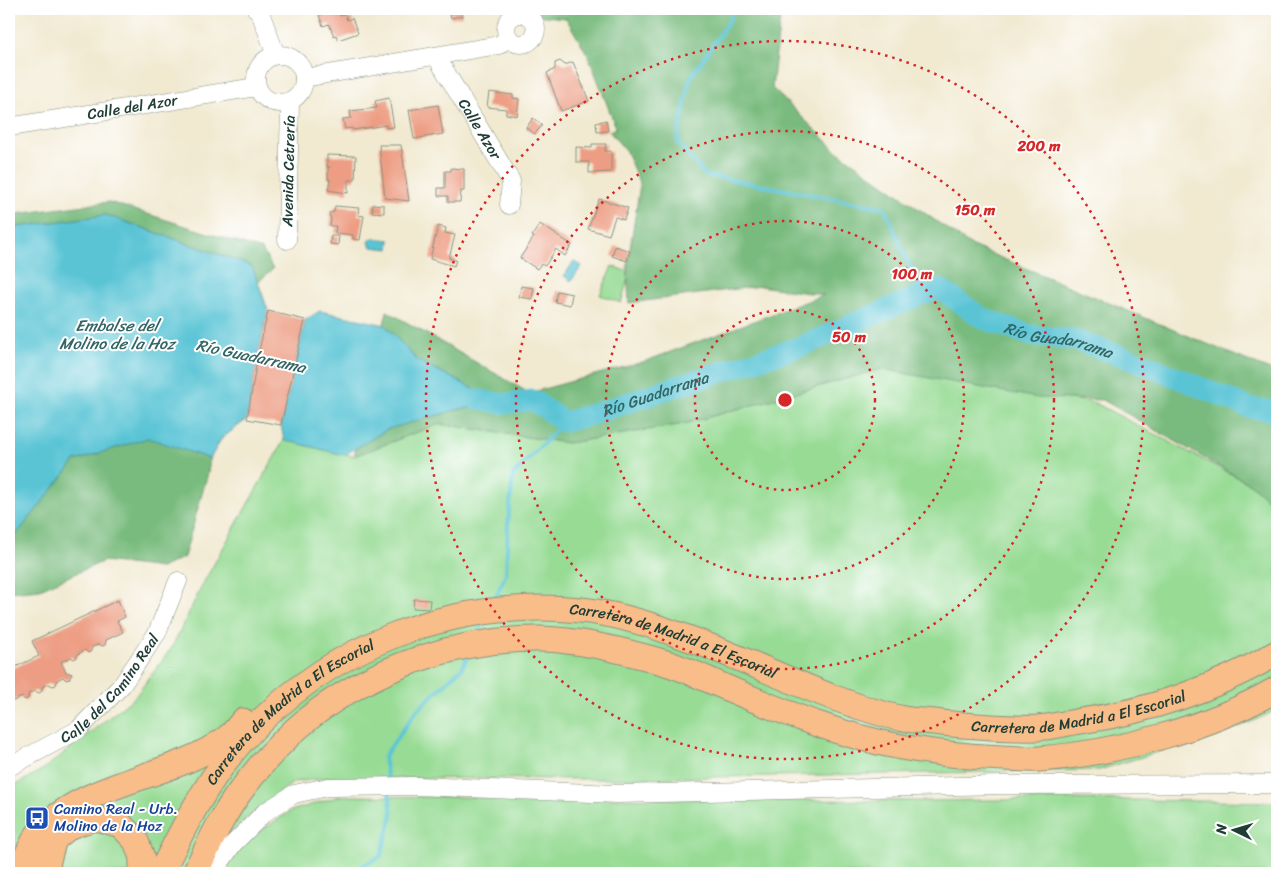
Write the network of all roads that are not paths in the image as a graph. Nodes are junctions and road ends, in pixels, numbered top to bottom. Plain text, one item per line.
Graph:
1 (256, 9) edge
2 (508, 38) dead end
3 (276, 55) junction
4 (436, 56) junction
5 (304, 78) junction
6 (256, 87) junction
7 (290, 102) junction
8 (9, 127) edge
9 (509, 204) dead end
10 (287, 240) dead end
11 (178, 581) dead end
12 (378, 641) junction
13 (1277, 653) edge
14 (1277, 689) edge
15 (9, 767) edge
16 (1277, 784) edge
17 (18, 872) edge
18 (47, 873) edge
19 (142, 873) edge
20 (161, 873) edge
21 (195, 873) edge
22 (213, 873) edge

1 - 3 street
2 - 4 street
3 - 5 street
3 - 6 street
4 - 5 street
4 - 9 street, Calle Azor
5 - 7 street
6 - 7 street
6 - 8 street, Calle del Azor
7 - 10 street, Avenida Cetrería
11 - 15 street, Calle del Camino Real
12 - 13 highway, Carretera de Madrid a El Escorial
12 - 17 highway
12 - 20 highway, Carretera de Madrid a El Escorial
14 - 21 highway, Carretera de Madrid a El Escorial
16 - 22 street
17 - 18 street
18 - 19 highway

